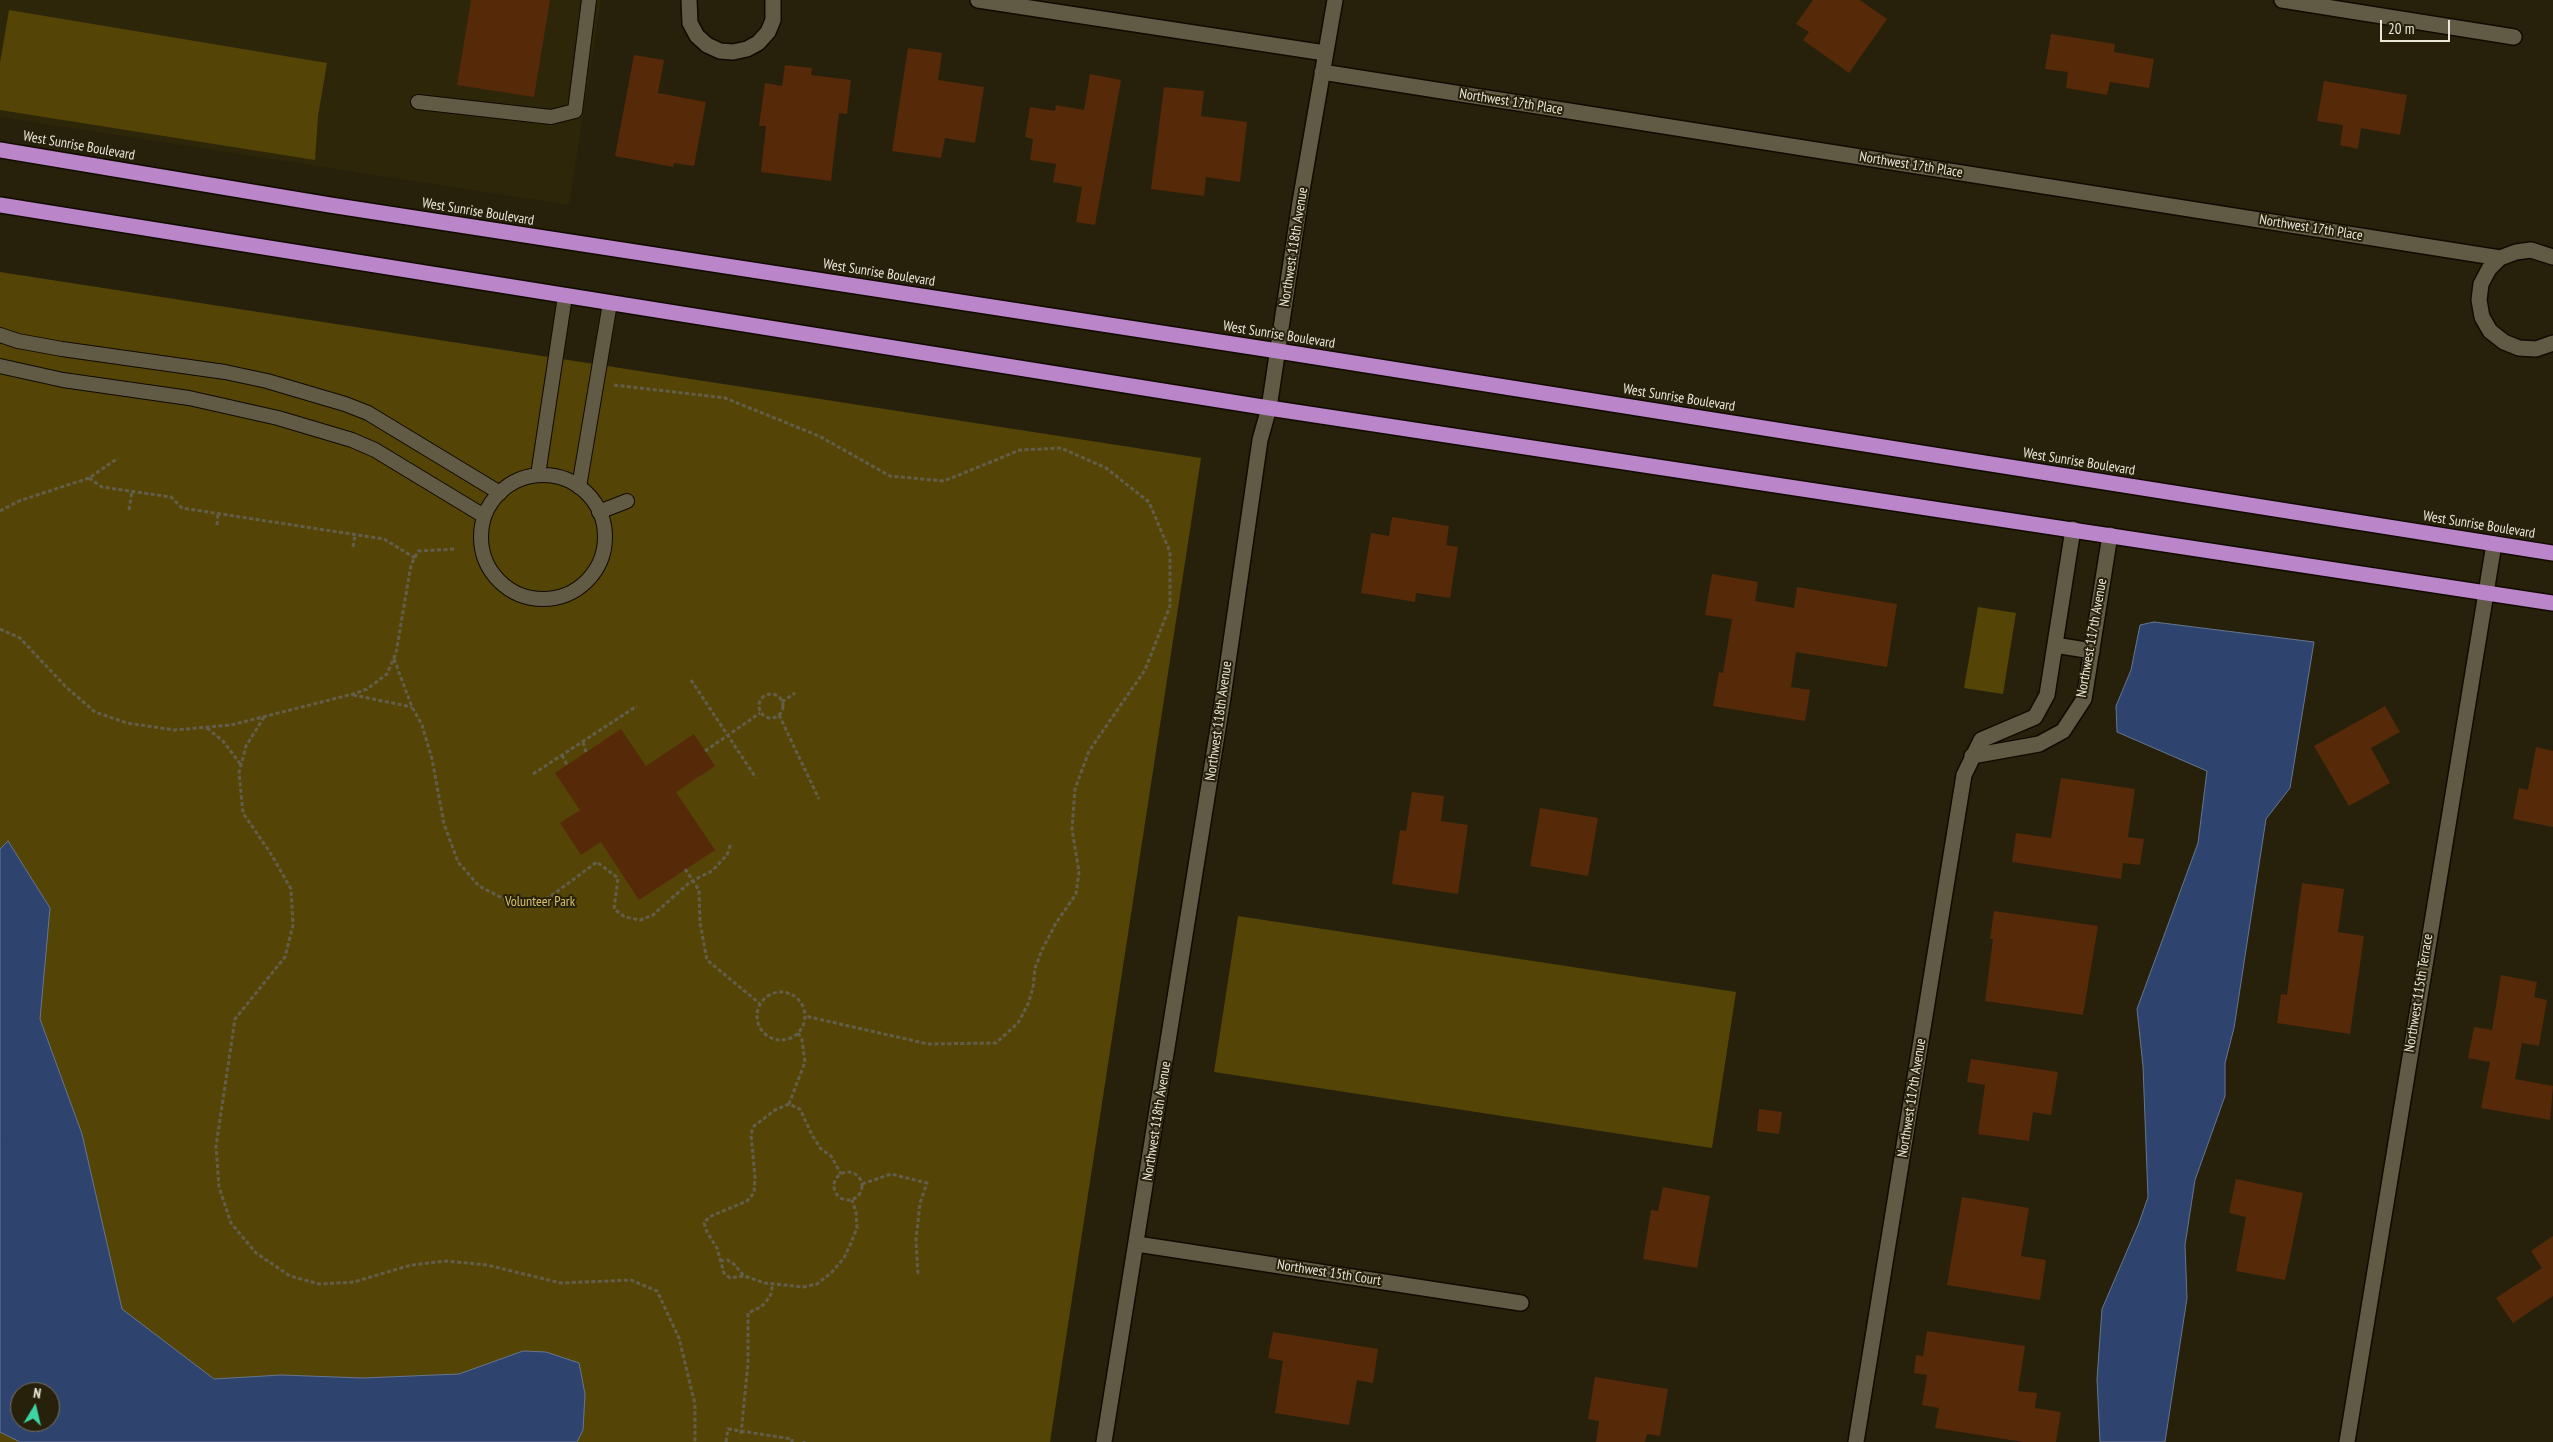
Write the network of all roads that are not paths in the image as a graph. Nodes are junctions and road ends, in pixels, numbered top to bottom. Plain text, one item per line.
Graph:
1 (589, 0) edge
2 (689, 0) edge
3 (773, 0) edge
4 (978, 0) edge
5 (1335, 0) edge
6 (2282, 0) edge
7 (2514, 37) dead end
8 (1325, 53) junction
9 (1322, 72) junction
10 (418, 102) dead end
11 (0, 150) edge
12 (0, 206) edge
13 (2553, 257) edge
14 (2500, 258) junction
15 (565, 296) junction
16 (610, 303) junction
17 (0, 335) edge
18 (2553, 343) edge
19 (1278, 351) junction
20 (0, 366) edge
21 (1270, 408) junction
22 (538, 476) junction
23 (579, 487) junction
24 (500, 493) junction
25 (627, 501) dead end
26 (599, 512) junction
27 (484, 516) junction
28 (2073, 530) junction
29 (2110, 535) junction
30 (2494, 544) junction
31 (2553, 553) edge
32 (2486, 592) junction
33 (2553, 603) edge
34 (2055, 645) junction
35 (2092, 651) junction
36 (1972, 756) junction
37 (1137, 1244) junction
38 (1521, 1303) dead end
39 (1104, 1442) edge
40 (1856, 1442) edge
41 (2347, 1442) edge

1 - 10 lane
2 - 3 street
4 - 8 street
5 - 8 street, Northwest 118th Avenue
6 - 7 street
8 - 9 street, Northwest 118th Avenue
9 - 14 street, Northwest 17th Place
9 - 19 street, Northwest 118th Avenue
11 - 19 highway, West Sunrise Boulevard
12 - 15 highway
13 - 14 street
14 - 18 street
15 - 16 highway
15 - 22 lane
16 - 21 highway
16 - 23 lane
17 - 24 lane
19 - 21 street, Northwest 118th Avenue
19 - 30 highway, West Sunrise Boulevard
20 - 27 lane
21 - 28 highway
21 - 37 street, Northwest 118th Avenue
22 - 23 lane
22 - 24 lane
23 - 26 lane
24 - 27 lane
25 - 26 lane
26 - 27 lane
28 - 29 highway
28 - 34 street, Northwest 117th Avenue
29 - 32 highway
29 - 35 street, Northwest 117th Avenue
30 - 31 highway, West Sunrise Boulevard
30 - 32 street, Northwest 115th Terrace
32 - 33 highway
32 - 41 street, Northwest 115th Terrace
34 - 35 street
34 - 36 street, Northwest 117th Avenue
35 - 36 street, Northwest 117th Avenue
36 - 40 street, Northwest 117th Avenue
37 - 38 street, Northwest 15th Court
37 - 39 street, Northwest 118th Avenue

